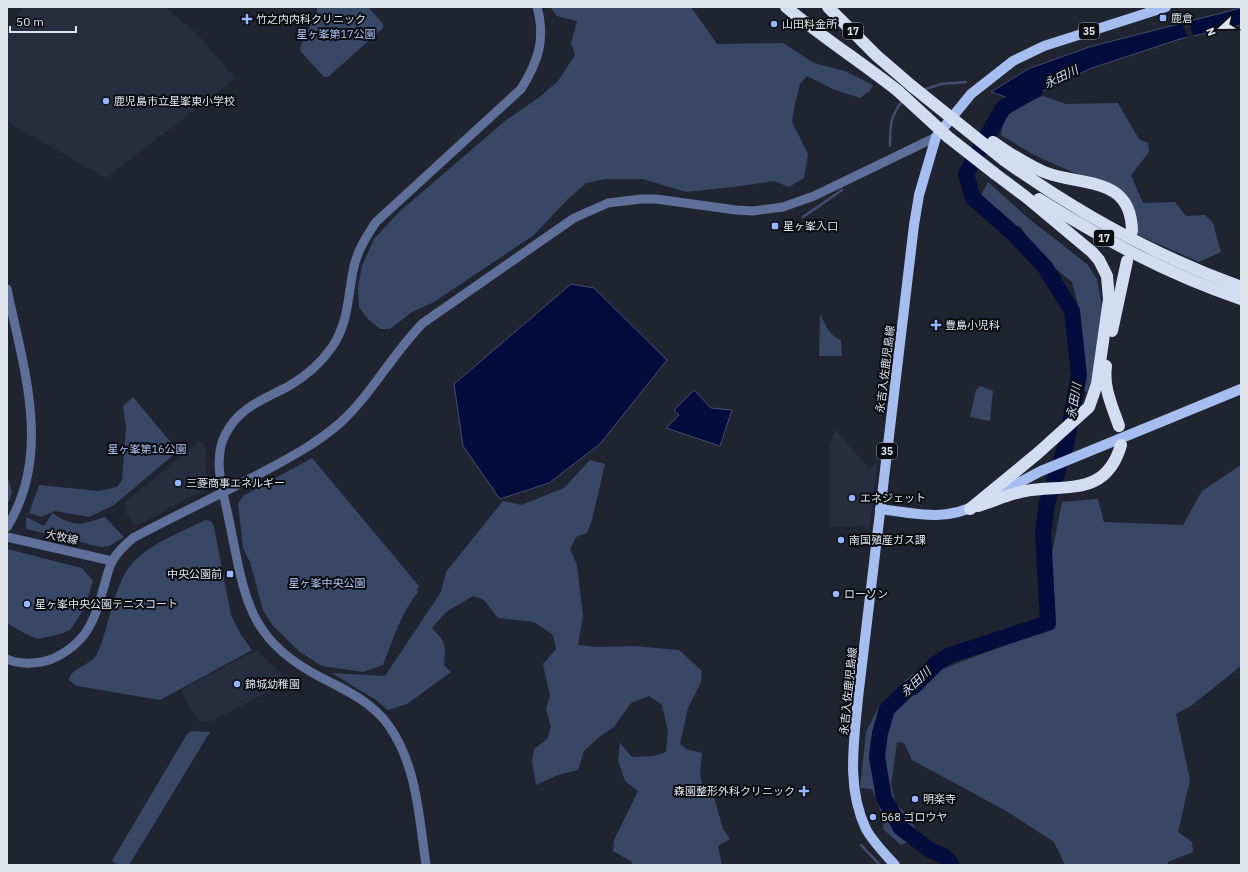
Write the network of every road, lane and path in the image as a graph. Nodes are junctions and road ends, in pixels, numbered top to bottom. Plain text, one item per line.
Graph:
1 (537, 7) edge
2 (786, 7) edge
3 (828, 7) edge
4 (1166, 7) edge
5 (936, 137) junction
6 (1001, 164) junction
7 (1132, 231) dead end
8 (1127, 261) dead end
9 (1241, 287) edge
10 (7, 288) edge
11 (1241, 299) edge
12 (1241, 389) edge
13 (1119, 426) dead end
14 (1121, 445) dead end
15 (224, 493) junction
16 (880, 509) junction
17 (970, 509) junction
18 (7, 527) edge
19 (7, 537) edge
20 (112, 561) junction
21 (7, 659) edge
22 (426, 865) edge
23 (895, 865) edge

1 - 15 street
2 - 6 highway, 17, bridge
3 - 6 highway, 17, bridge
4 - 5 main road, 永吉入佐鹿児島線 / 35
5 - 15 street
5 - 16 main road, 永吉入佐鹿児島線 / 35
6 - 7 highway
6 - 9 highway, 17
6 - 11 highway, 17
6 - 17 highway
8 - 13 highway
10 - 18 street
12 - 17 main road
14 - 17 highway
15 - 20 street
15 - 22 street
16 - 17 main road
16 - 23 main road, 永吉入佐鹿児島線 / 35
19 - 20 street, 大牧線
20 - 21 street

